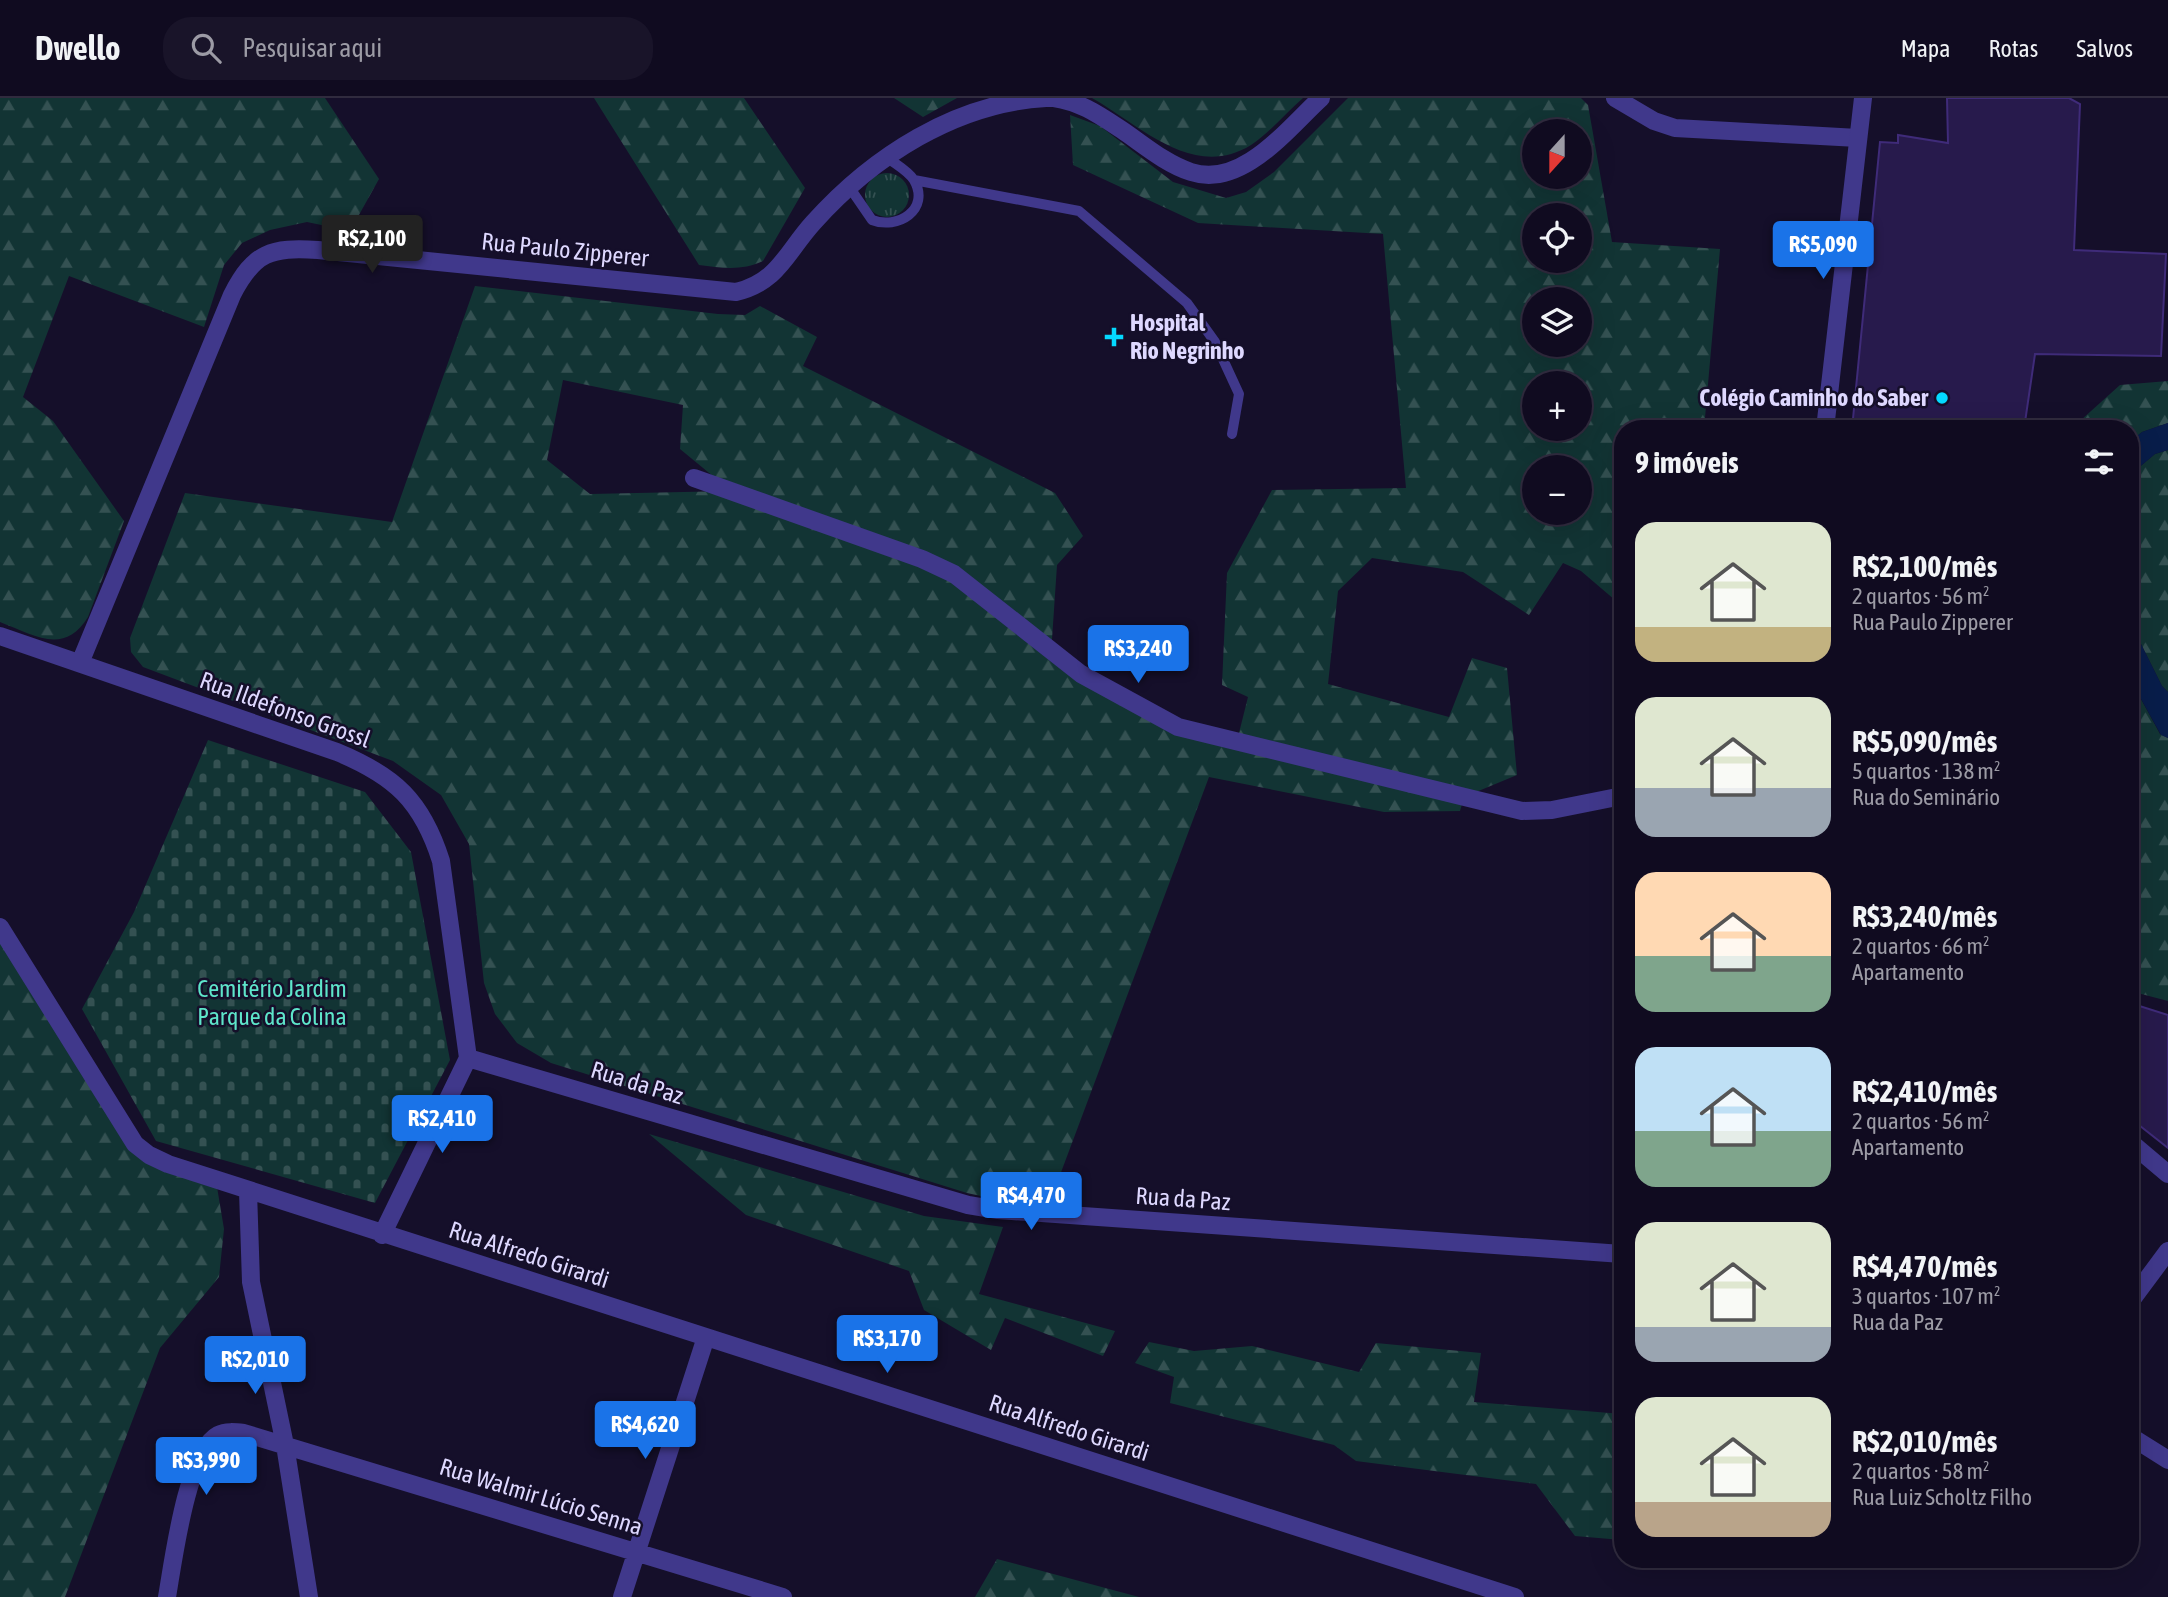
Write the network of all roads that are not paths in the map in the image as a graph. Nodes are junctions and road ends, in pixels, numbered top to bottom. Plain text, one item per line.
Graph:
1 (1046, 98) edge
2 (1054, 98) edge
3 (1321, 98) edge
4 (1615, 98) edge
5 (1863, 98) edge
6 (1858, 138) junction
7 (888, 159) junction
8 (914, 180) junction
9 (849, 188) junction
10 (1826, 420) edge
11 (1232, 434) dead end
12 (694, 478) dead end
13 (0, 636) edge
14 (80, 663) junction
15 (1614, 798) edge
16 (0, 927) edge
17 (468, 1058) junction
18 (2139, 1150) edge
19 (2168, 1174) edge
20 (248, 1191) junction
21 (382, 1235) junction
22 (2168, 1251) edge
23 (1614, 1253) edge
24 (2139, 1290) edge
25 (706, 1337) junction
26 (2139, 1442) edge
27 (285, 1445) junction
28 (2168, 1460) edge
29 (636, 1551) junction
30 (167, 1597) edge
31 (309, 1597) edge
32 (622, 1597) edge
33 (783, 1597) edge
34 (1515, 1597) edge

1 - 7 street
2 - 3 street
4 - 6 street
5 - 6 street
6 - 10 street
7 - 8 lane
7 - 9 street
8 - 9 lane
8 - 11 lane
9 - 14 street, Rua Paulo Zipperer
12 - 15 street
13 - 14 street, Rua Ildefonso Grossl
14 - 17 street, Rua Ildefonso Grossl
16 - 20 street, Rua Alfredo Girardi
17 - 21 street
17 - 23 street, Rua da Paz
18 - 19 street
20 - 21 street, Rua Alfredo Girardi
20 - 27 street
21 - 25 street, Rua Alfredo Girardi
22 - 24 street
25 - 29 street
25 - 34 street, Rua Alfredo Girardi
26 - 28 street
27 - 29 street, Rua Walmir Lúcio Senna
27 - 30 street, Rua Walmir Lúcio Senna
27 - 31 street
29 - 32 street
29 - 33 street, Rua Walmir Lúcio Senna

